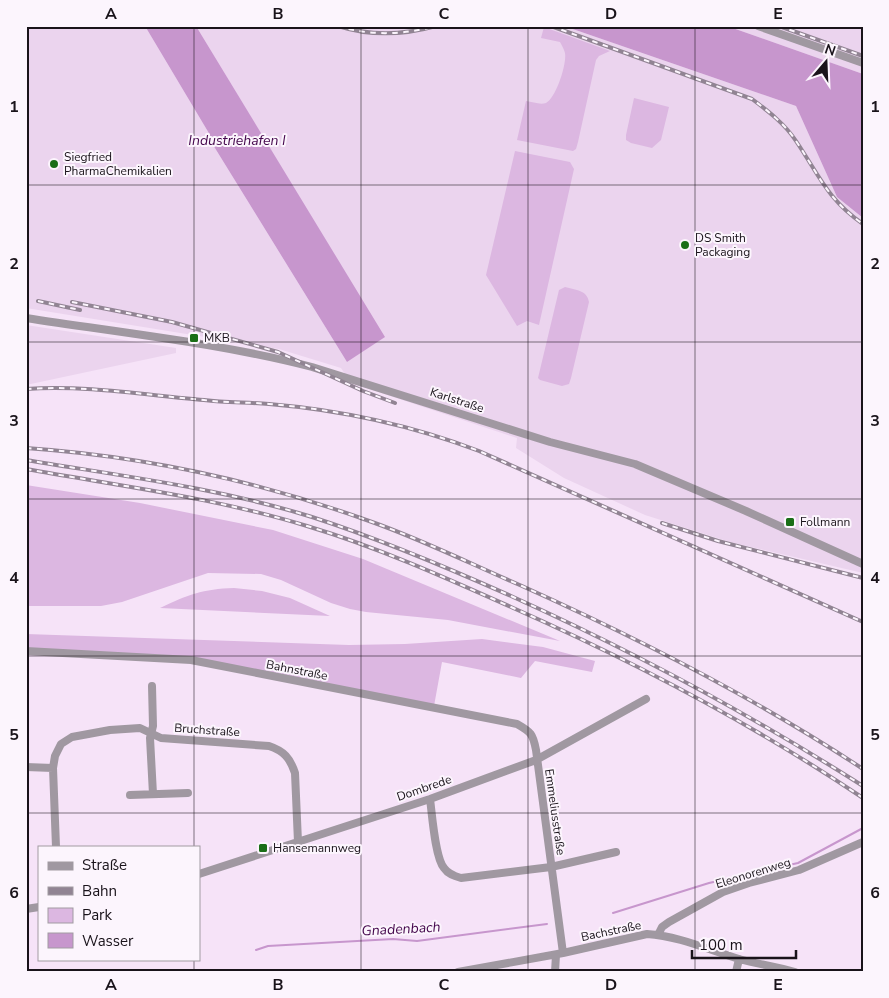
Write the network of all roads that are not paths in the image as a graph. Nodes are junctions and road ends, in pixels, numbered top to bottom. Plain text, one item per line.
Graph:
1 (758, 26) edge
2 (863, 63) edge
3 (26, 318) edge
4 (863, 564) edge
5 (26, 651) edge
6 (152, 686) dead end
7 (646, 699) dead end
8 (151, 733) junction
9 (536, 760) junction
10 (26, 767) edge
11 (53, 768) junction
12 (188, 793) dead end
13 (153, 794) junction
14 (130, 795) dead end
15 (430, 799) junction
16 (298, 842) junction
17 (863, 842) edge
18 (56, 846) edge
19 (616, 852) dead end
20 (551, 867) junction
21 (200, 874) edge
22 (658, 935) junction
23 (559, 954) junction
24 (739, 959) junction
25 (458, 972) edge
26 (555, 972) edge
27 (736, 972) edge
28 (795, 972) edge

1 - 2 street
3 - 4 street, Karlstraße
5 - 9 street, Bahnstraße
6 - 8 street
7 - 9 street, Dombrede
8 - 11 street, Bruchstraße
8 - 13 street
8 - 16 street, Bruchstraße
9 - 15 street, Dombrede
9 - 20 street, Emmeliusstraße
10 - 11 street
11 - 18 street
12 - 13 street
13 - 14 street
15 - 16 street, Dombrede
15 - 20 street
16 - 21 street, Dombrede
17 - 22 street, Eleonorenweg
19 - 20 street, Emmeliusstraße
20 - 23 street, Emmeliusstraße
22 - 23 street, Bachstraße
22 - 24 street, Bachstraße
23 - 25 street, Bachstraße
23 - 26 street, Emmeliusstraße
24 - 27 street
24 - 28 street, Bachstraße

